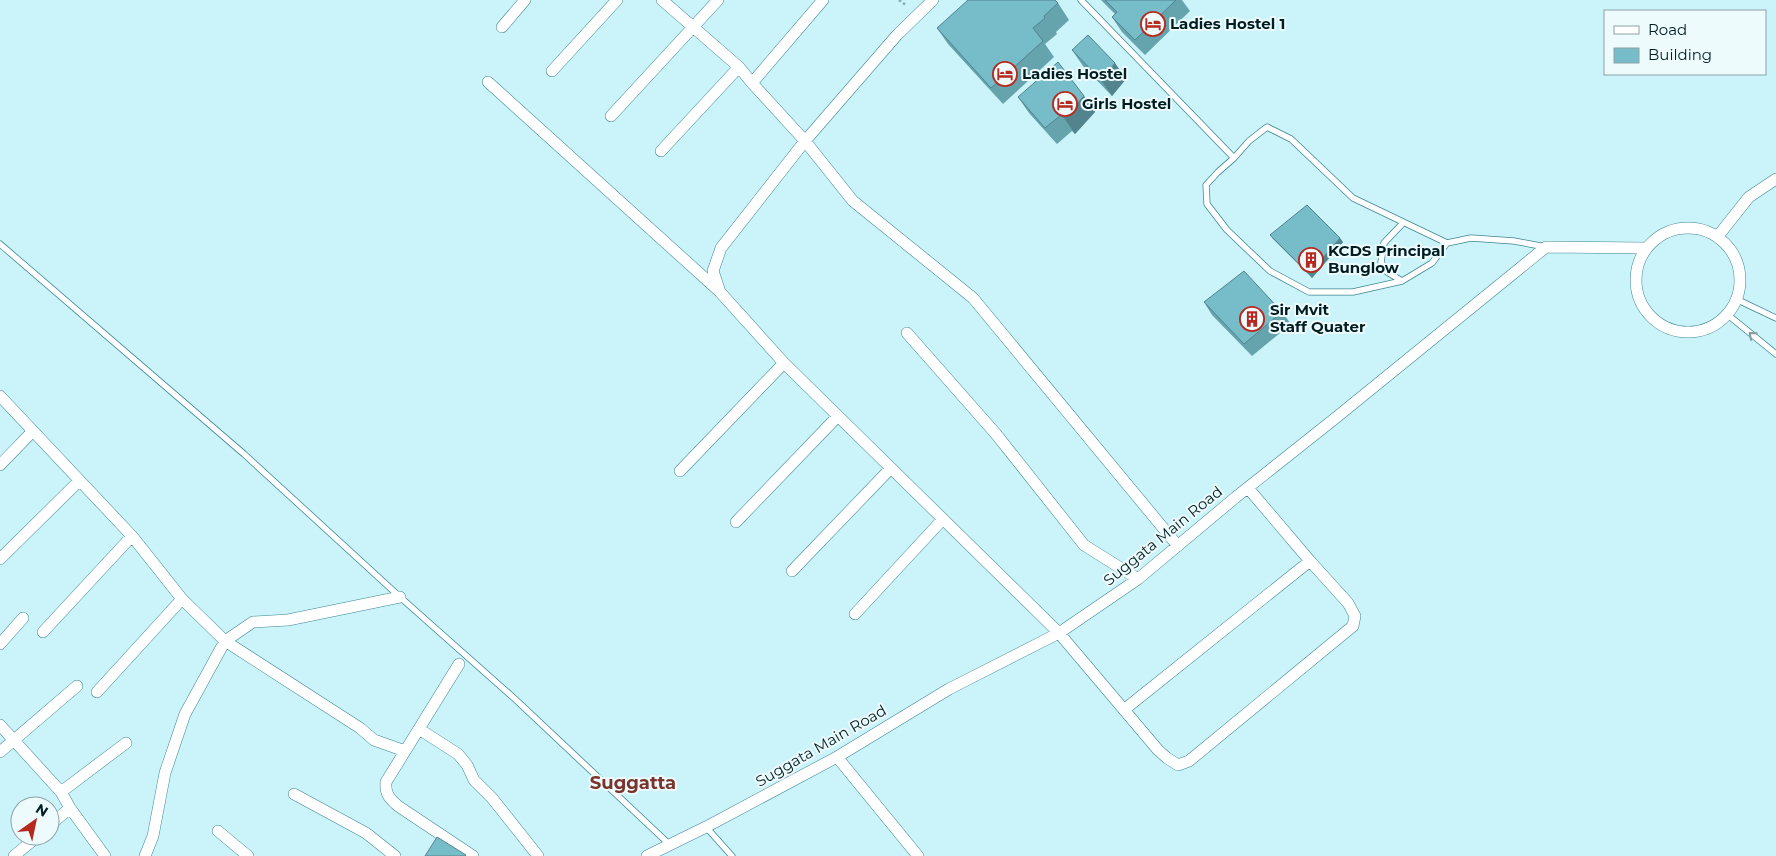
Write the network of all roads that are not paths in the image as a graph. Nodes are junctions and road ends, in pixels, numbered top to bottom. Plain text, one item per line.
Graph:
1 (525, 0) edge
2 (617, 0) edge
3 (662, 0) edge
4 (718, 0) edge
5 (823, 0) edge
6 (932, 0) edge
7 (1081, 0) edge
8 (502, 26) dead end
9 (692, 27) junction
10 (739, 67) junction
11 (552, 71) dead end
12 (488, 82) dead end
13 (752, 83) junction
14 (610, 116) dead end
15 (805, 141) junction
16 (661, 151) dead end
17 (1234, 158) junction
18 (1776, 179) edge
19 (1403, 223) junction
20 (1718, 236) junction
21 (1447, 242) junction
22 (0, 244) edge
23 (1546, 247) junction
24 (1646, 248) junction
25 (1402, 280) junction
26 (720, 292) junction
27 (1738, 300) junction
28 (1728, 315) junction
29 (1776, 318) edge
30 (907, 333) dead end
31 (1776, 354) edge
32 (784, 363) junction
33 (0, 396) edge
34 (838, 416) junction
35 (33, 431) junction
36 (0, 465) edge
37 (891, 468) junction
38 (680, 471) dead end
39 (79, 481) junction
40 (1248, 488) junction
41 (943, 518) junction
42 (736, 522) dead end
43 (132, 536) junction
44 (1178, 546) junction
45 (0, 559) edge
46 (1310, 561) junction
47 (792, 571) dead end
48 (1138, 579) junction
49 (400, 597) junction
50 (182, 599) junction
51 (855, 614) dead end
52 (23, 618) dead end
53 (43, 632) dead end
54 (1059, 632) junction
55 (225, 641) junction
56 (0, 644) edge
57 (459, 664) dead end
58 (77, 686) dead end
59 (97, 692) dead end
60 (1125, 709) junction
61 (0, 724) edge
62 (419, 729) junction
63 (14, 740) junction
64 (126, 743) dead end
65 (405, 751) junction
66 (0, 752) edge
67 (837, 757) junction
68 (61, 792) junction
69 (294, 794) dead end
70 (70, 808) junction
71 (60, 817) edge
72 (706, 827) junction
73 (218, 831) dead end
74 (669, 844) junction
75 (26, 846) edge
76 (14, 856) edge
77 (106, 856) edge
78 (145, 856) edge
79 (248, 856) edge
80 (395, 856) edge
81 (473, 856) edge
82 (538, 856) edge
83 (647, 856) edge
84 (732, 856) edge
85 (918, 856) edge

1 - 8 street
2 - 11 street
3 - 9 street
4 - 9 street
5 - 13 street
6 - 15 street
7 - 17 lane
9 - 10 street
9 - 14 street
10 - 13 street
10 - 16 street
12 - 26 street
13 - 15 street
15 - 26 street
15 - 44 street
17 - 19 lane
17 - 25 lane
18 - 20 street
19 - 21 lane
19 - 25 lane
20 - 24 street
20 - 27 street
21 - 23 lane
21 - 25 lane
22 - 49 lane
23 - 24 street
23 - 40 street, Suggata Main Road
24 - 28 street
26 - 32 street
27 - 28 street
27 - 29 lane
31 -> 28 lane
30 - 48 street
32 - 34 street
32 - 38 street
33 - 35 street
34 - 37 street
34 - 42 street
35 - 36 street
35 - 39 street
37 - 41 street
37 - 47 street
39 - 43 street
39 - 45 street
40 - 44 street, Suggata Main Road
40 - 46 street
41 - 51 street
41 - 54 street
43 - 50 street
43 - 53 street
44 - 48 street, Suggata Main Road
46 - 60 street
46 - 60 street
48 - 54 street, Suggata Main Road
49 - 55 street
49 - 74 lane
50 - 55 street
50 - 59 street
52 - 56 street
54 - 60 street
54 - 67 street, Suggata Main Road
55 - 65 street
55 - 78 street
57 - 62 street
58 - 63 street
61 - 63 street
62 - 65 street
62 - 82 street
63 - 66 street
63 - 68 street
64 - 68 street
65 - 81 street
67 - 72 street, Suggata Main Road
67 - 85 street
68 - 70 street
69 - 80 street
70 - 71 street
70 - 77 street
72 - 74 street, Suggata Main Road
72 - 84 lane
73 - 79 street
74 - 83 street, Suggata Main Road
75 - 76 street

